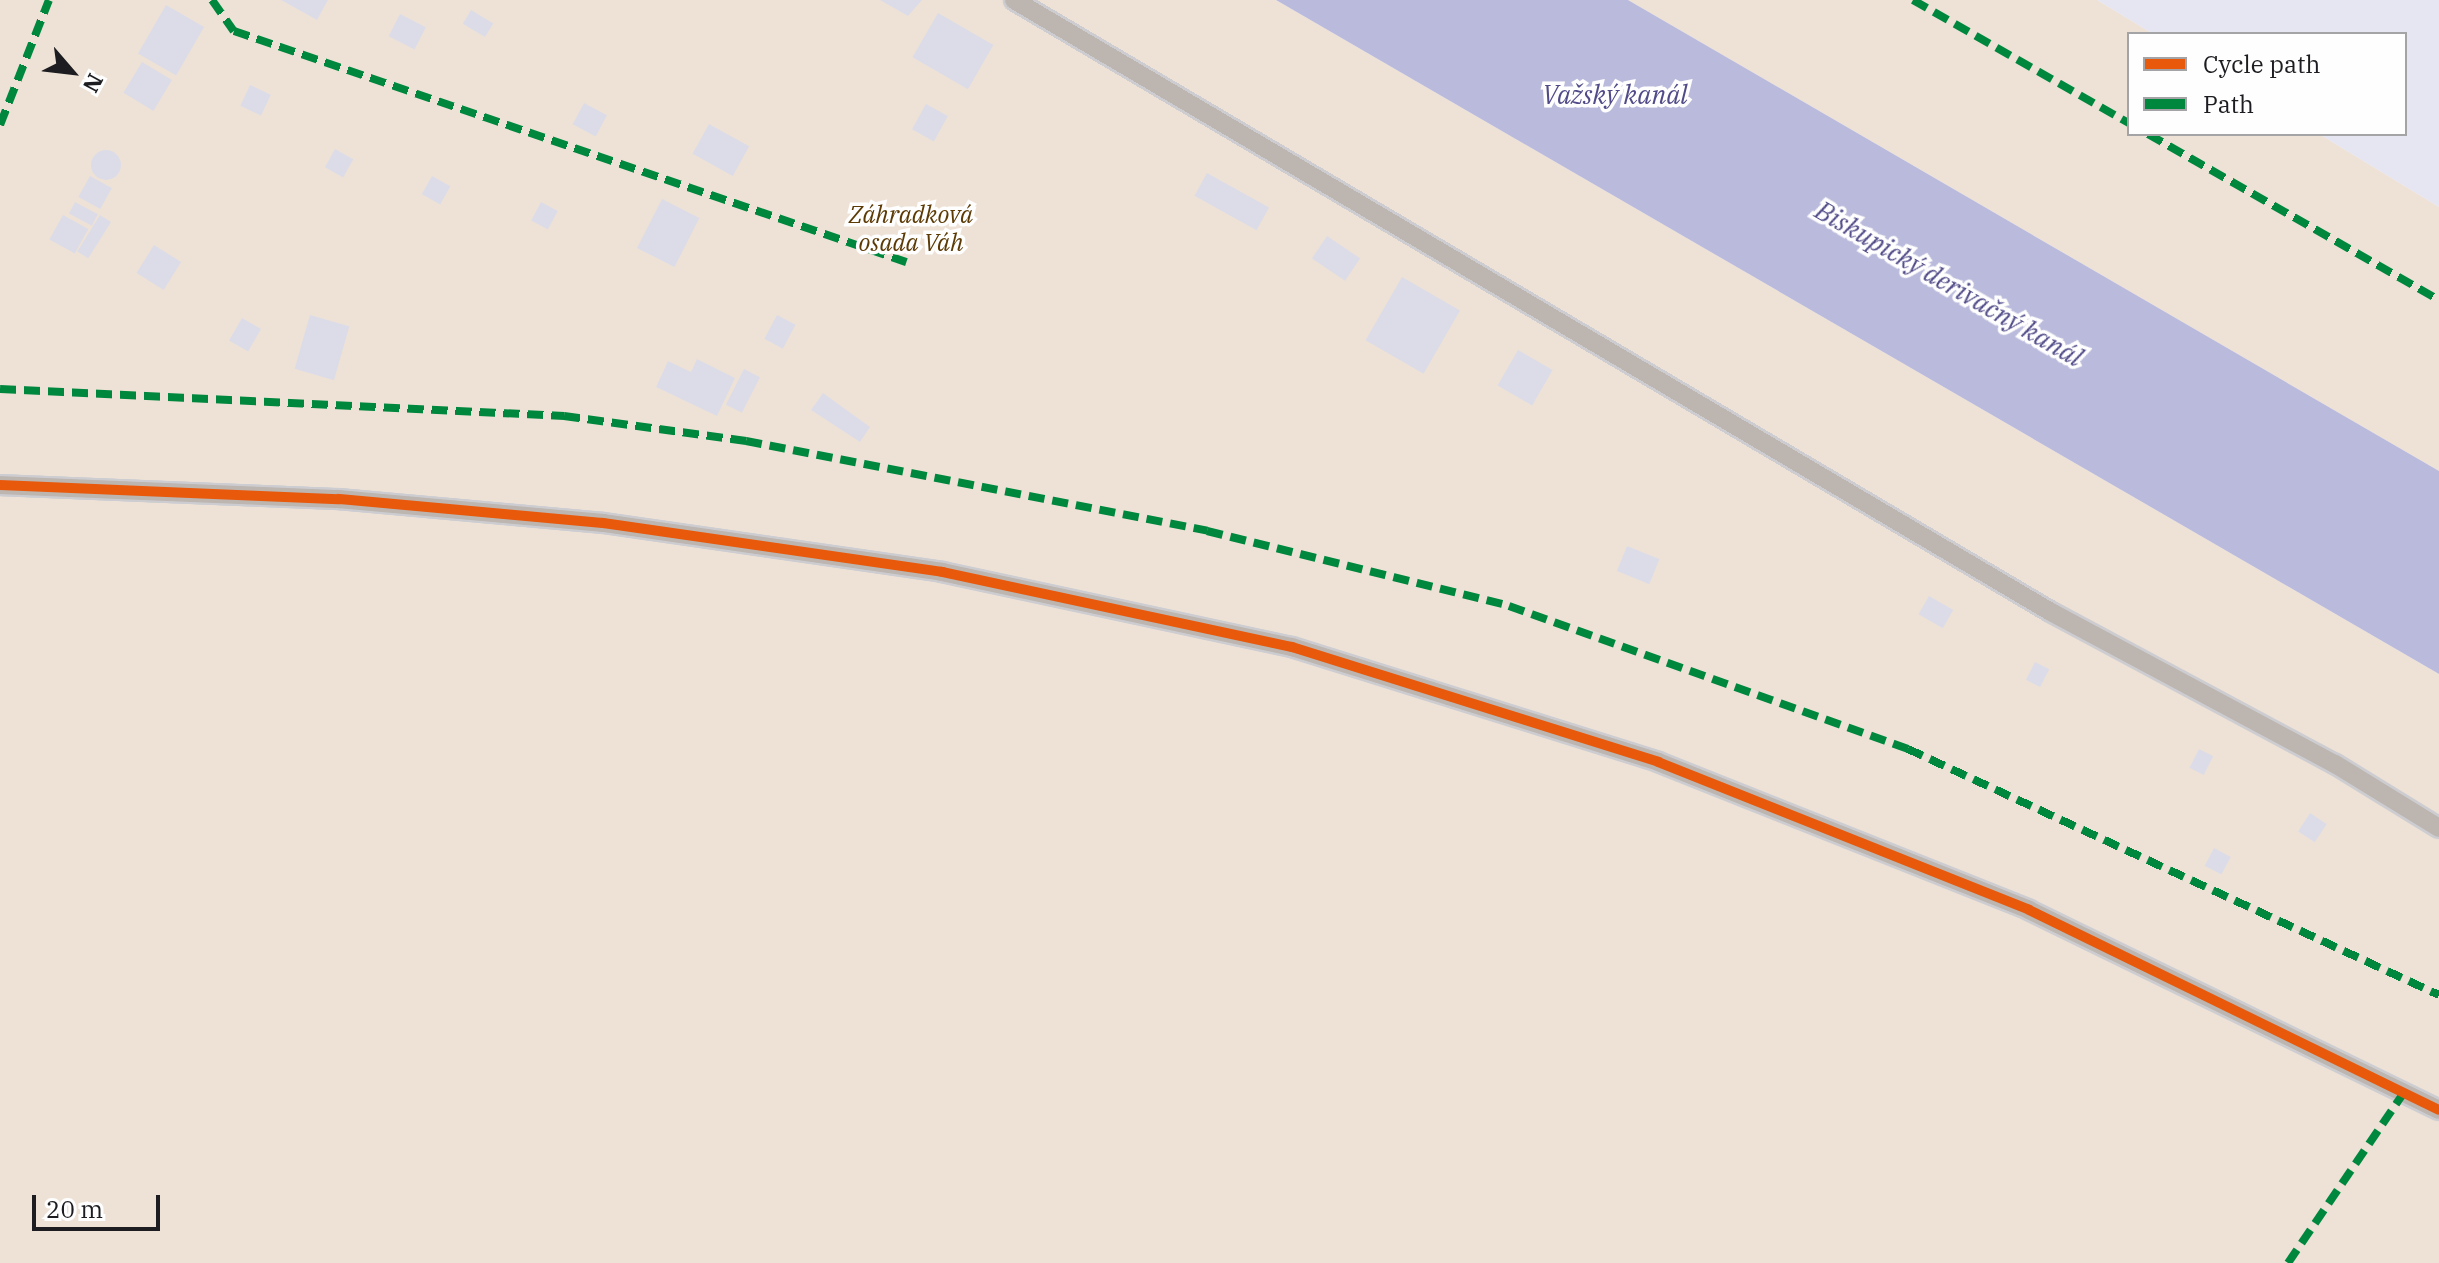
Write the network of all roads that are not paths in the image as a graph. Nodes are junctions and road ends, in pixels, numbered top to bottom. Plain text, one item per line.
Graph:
1 (1014, 0) edge
2 (0, 485) edge
3 (2439, 828) edge
4 (2439, 1110) edge

1 - 3 lane
2 - 4 lane

